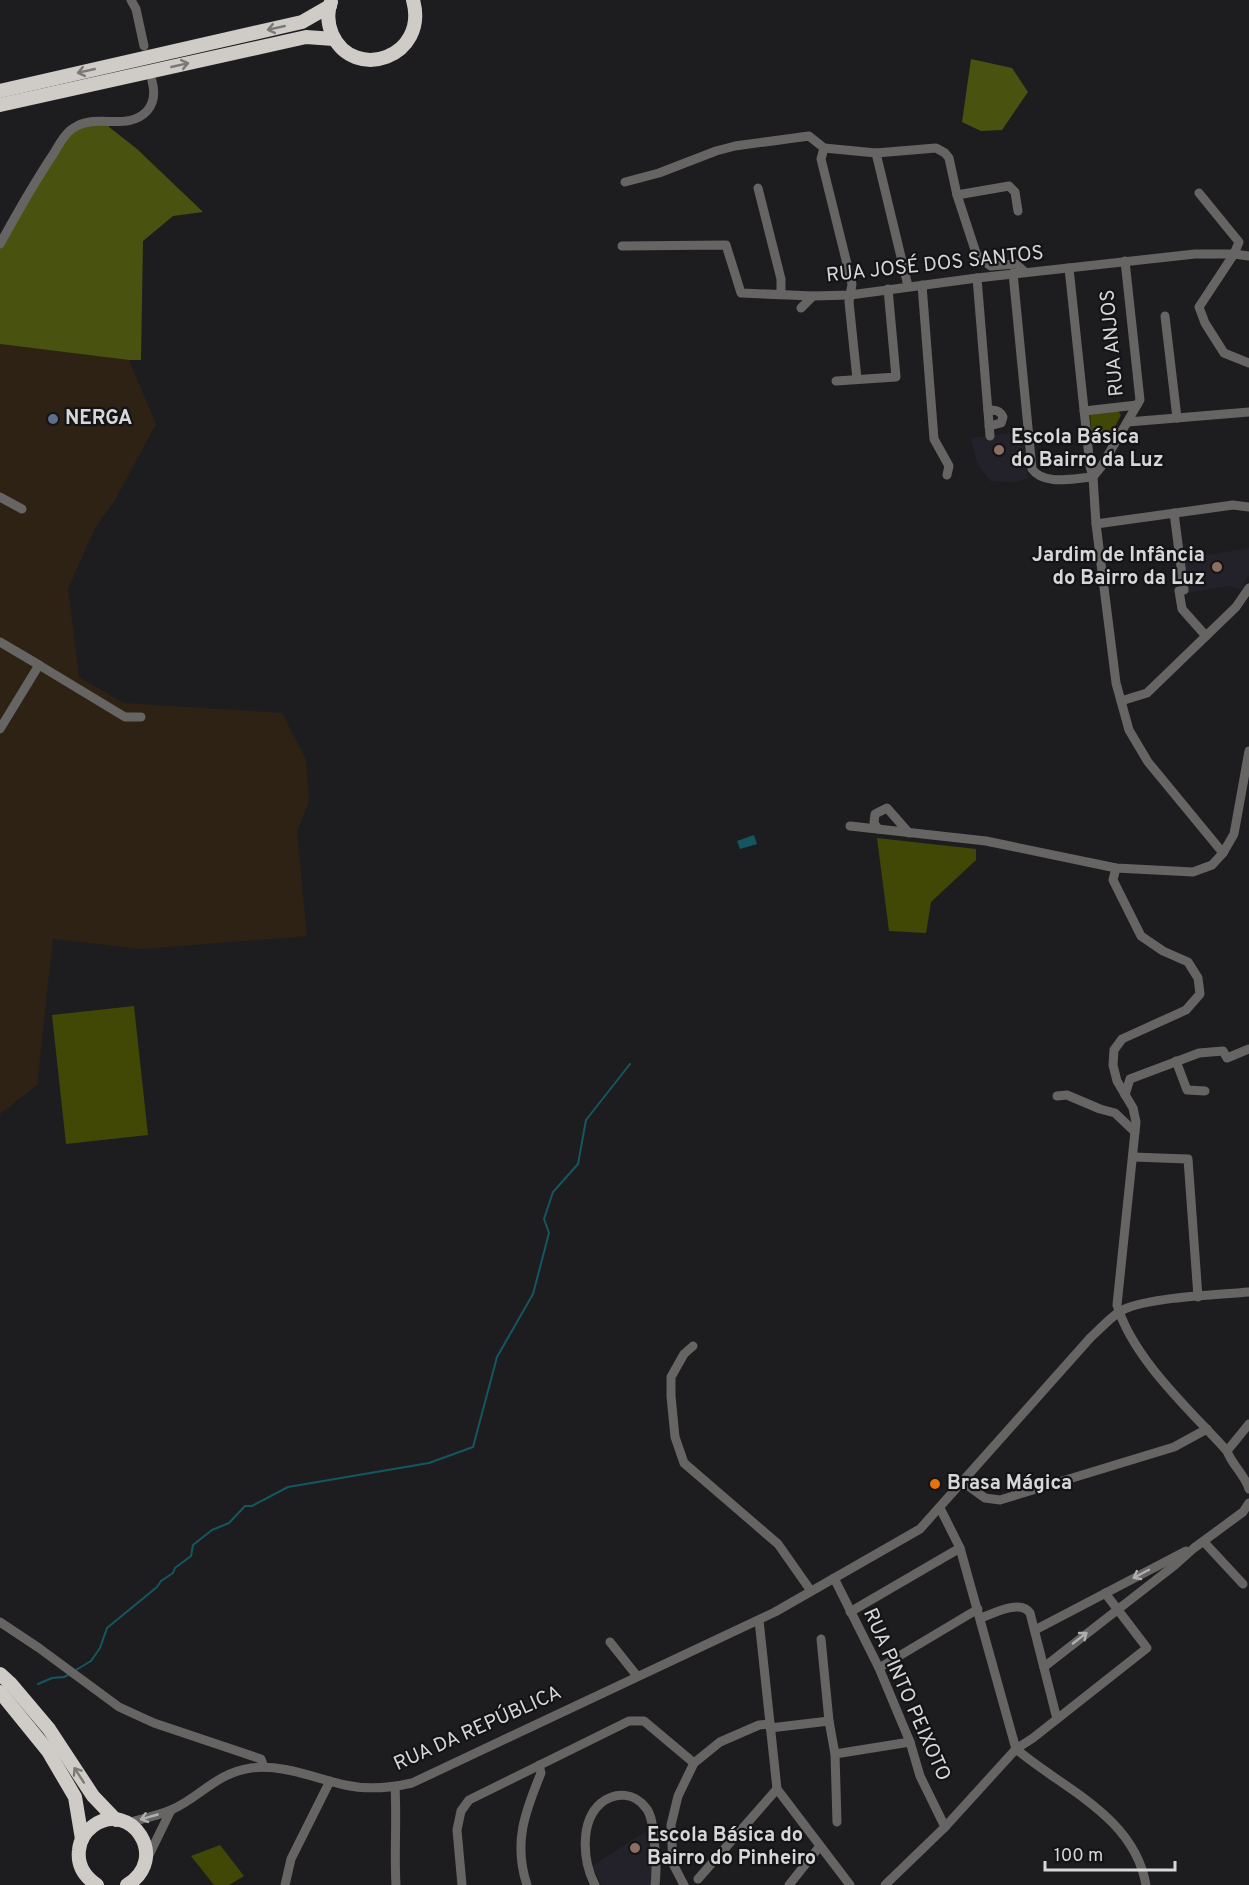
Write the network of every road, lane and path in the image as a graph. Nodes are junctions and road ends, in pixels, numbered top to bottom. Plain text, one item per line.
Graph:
1 (130, 0) edge
2 (413, 0) edge
3 (331, 3) edge
4 (334, 39) junction
5 (144, 46) dead end
6 (152, 81) dead end
7 (0, 91) edge
8 (0, 105) edge
9 (824, 148) junction
10 (876, 153) junction
11 (626, 182) dead end
12 (758, 188) dead end
13 (1199, 193) dead end
14 (957, 195) junction
15 (1018, 211) dead end
16 (0, 244) edge
17 (622, 246) dead end
18 (1234, 254) junction
19 (1249, 256) edge
20 (1125, 261) junction
21 (1069, 268) junction
22 (1025, 272) junction
23 (1013, 273) junction
24 (977, 278) junction
25 (922, 285) junction
26 (908, 286) junction
27 (888, 289) junction
28 (781, 294) junction
29 (850, 295) junction
30 (813, 296) junction
31 (801, 308) dead end
32 (1165, 316) dead end
33 (1249, 363) edge
34 (858, 379) junction
35 (836, 381) dead end
36 (1137, 405) junction
37 (988, 410) junction
38 (1084, 411) junction
39 (1249, 412) edge
40 (1177, 418) junction
41 (1128, 422) junction
42 (947, 475) dead end
43 (1093, 477) junction
44 (0, 497) edge
45 (1249, 507) edge
46 (22, 510) dead end
47 (1174, 513) junction
48 (1096, 524) junction
49 (1249, 588) edge
50 (1206, 636) junction
51 (0, 642) edge
52 (39, 665) junction
53 (1121, 701) junction
54 (141, 717) dead end
55 (0, 729) edge
56 (1249, 751) edge
57 (850, 826) dead end
58 (878, 829) junction
59 (909, 832) junction
60 (1223, 853) junction
61 (1116, 868) junction
62 (1249, 1049) edge
63 (1176, 1062) junction
64 (1205, 1091) dead end
65 (1125, 1095) junction
66 (1057, 1096) dead end
67 (1136, 1132) junction
68 (1133, 1157) junction
69 (1249, 1292) edge
70 (1119, 1297) junction
71 (1198, 1297) junction
72 (1129, 1308) junction
73 (1119, 1312) junction
74 (693, 1346) dead end
75 (1249, 1424) edge
76 (1207, 1429) junction
77 (1227, 1451) junction
78 (963, 1482) junction
79 (1249, 1489) edge
80 (1249, 1503) edge
81 (940, 1509) junction
82 (1204, 1542) junction
83 (960, 1548) junction
84 (1194, 1548) junction
85 (834, 1578) junction
86 (1243, 1584) dead end
87 (811, 1591) junction
88 (1105, 1593) junction
89 (1117, 1610) junction
90 (850, 1612) junction
91 (979, 1614) junction
92 (759, 1620) junction
93 (0, 1622) edge
94 (1035, 1630) junction
95 (821, 1639) dead end
96 (610, 1642) dead end
97 (1044, 1667) junction
98 (879, 1668) junction
99 (0, 1674) edge
100 (637, 1676) junction
101 (0, 1692) edge
102 (1057, 1719) junction
103 (829, 1721) junction
104 (770, 1726) junction
105 (910, 1742) junction
106 (1016, 1749) junction
107 (835, 1754) junction
108 (694, 1763) junction
109 (539, 1765) junction
110 (264, 1767) junction
111 (330, 1781) junction
112 (395, 1787) junction
113 (777, 1789) junction
114 (171, 1810) junction
115 (121, 1821) junction
116 (837, 1822) dead end
117 (671, 1825) junction
118 (945, 1827) junction
119 (653, 1828) junction
120 (82, 1839) junction
121 (820, 1846) junction
122 (145, 1864) junction
123 (674, 1864) junction
124 (657, 1868) junction
125 (699, 1883) edge
126 (97, 1885) edge
127 (127, 1885) edge
128 (146, 1885) edge
129 (285, 1885) edge
130 (396, 1885) edge
131 (462, 1885) edge
132 (527, 1885) edge
133 (595, 1885) edge
134 (654, 1885) edge
135 (684, 1885) edge
136 (789, 1885) edge
137 (850, 1885) edge
138 (885, 1885) edge
139 (1146, 1885) edge

1 - 5 street
2 - 4 highway
3 - 4 highway
3 -> 7 highway
8 -> 4 highway
6 - 16 street
9 - 10 street
9 - 11 street
9 - 29 street
10 - 14 street
10 - 26 street
12 - 28 street
13 - 18 street
14 - 15 street
14 - 22 street
17 - 28 street, RUA JOSÉ DOS SANTOS
18 - 19 street, RUA JOSÉ DOS SANTOS
18 - 20 street, RUA JOSÉ DOS SANTOS
18 - 33 street
20 - 21 street, RUA JOSÉ DOS SANTOS
20 - 36 street, RUA ANJOS
21 - 22 street, RUA JOSÉ DOS SANTOS
21 - 38 street
22 - 23 street, RUA JOSÉ DOS SANTOS
23 - 24 street, RUA JOSÉ DOS SANTOS
23 - 43 street
24 - 25 street, RUA JOSÉ DOS SANTOS
24 - 37 street
25 - 26 street, RUA JOSÉ DOS SANTOS
25 - 42 street
26 - 27 street, RUA JOSÉ DOS SANTOS
27 - 29 street, RUA JOSÉ DOS SANTOS
27 - 34 street
28 - 30 street, RUA JOSÉ DOS SANTOS
29 - 30 street, RUA JOSÉ DOS SANTOS
29 - 34 street
30 - 31 street
32 - 40 street
34 - 35 street
36 - 38 street, RUA ANJOS
36 - 41 street
37 - 37 street
38 - 43 street
39 - 40 street
40 - 41 street
41 - 43 street
43 - 48 street
44 - 46 street
45 - 47 street
47 - 48 street
47 - 50 street
48 - 53 street
49 - 50 street
50 - 53 street
51 - 52 street
52 - 54 street
52 - 55 street
53 - 60 street
56 - 60 street
57 - 58 street
58 - 59 street
58 - 59 street
59 - 61 street
60 - 61 street
61 - 65 street
62 - 63 street
63 - 64 street
63 - 65 street
65 - 67 street
66 - 67 street
67 - 68 street
68 - 70 street
68 - 71 street
69 - 71 street, RUA DA REPÚBLICA
70 - 72 street
70 - 73 street
71 - 72 street, RUA DA REPÚBLICA
72 - 73 street, RUA DA REPÚBLICA
73 - 76 street
73 - 78 street, RUA DA REPÚBLICA
74 - 87 street
75 - 77 street
76 - 77 street
76 - 78 street
77 - 79 street
78 - 81 street, RUA DA REPÚBLICA
80 - 82 street
81 - 83 street
81 - 85 street, RUA DA REPÚBLICA
82 - 84 street
82 - 86 street
83 - 90 street
83 - 91 street
84 -> 88 street
84 - 89 street
85 - 87 street, RUA DA REPÚBLICA
85 - 90 street, RUA PINTO PEIXOTO
87 - 92 street, RUA DA REPÚBLICA
88 - 89 street
88 - 94 street
97 -> 89 street
89 - 102 street
90 - 98 street, RUA PINTO PEIXOTO
91 - 94 street
91 - 98 street
91 - 106 street
92 - 100 street, RUA DA REPÚBLICA
92 - 104 street
93 - 110 street
94 - 97 street
95 - 103 street
96 - 100 street
97 - 102 street
98 - 105 street, RUA PINTO PEIXOTO
115 -> 99 highway
100 - 112 street, RUA DA REPÚBLICA
101 - 120 highway
102 - 106 street
103 - 104 street
103 - 107 street
104 - 108 street
104 - 113 street
105 - 107 street
105 - 118 street, RUA PINTO PEIXOTO
106 - 118 street
106 - 139 street
107 - 116 street
108 - 109 street
108 - 117 street
109 - 131 street
109 - 132 street
110 - 111 street, RUA DA REPÚBLICA
110 - 114 street, RUA DA REPÚBLICA
111 - 112 street, RUA DA REPÚBLICA
111 - 129 street
112 - 130 street
113 - 121 street
113 - 125 street
114 -> 115 street, RUA DA REPÚBLICA
114 - 122 street
115 - 120 highway
115 - 122 highway
117 - 119 street
117 - 123 street
118 - 138 street
119 - 124 street
119 - 133 street
120 - 126 highway
121 - 136 street
121 - 137 street
122 - 127 highway
122 - 128 highway
123 - 124 street
123 - 135 street
124 - 134 street

